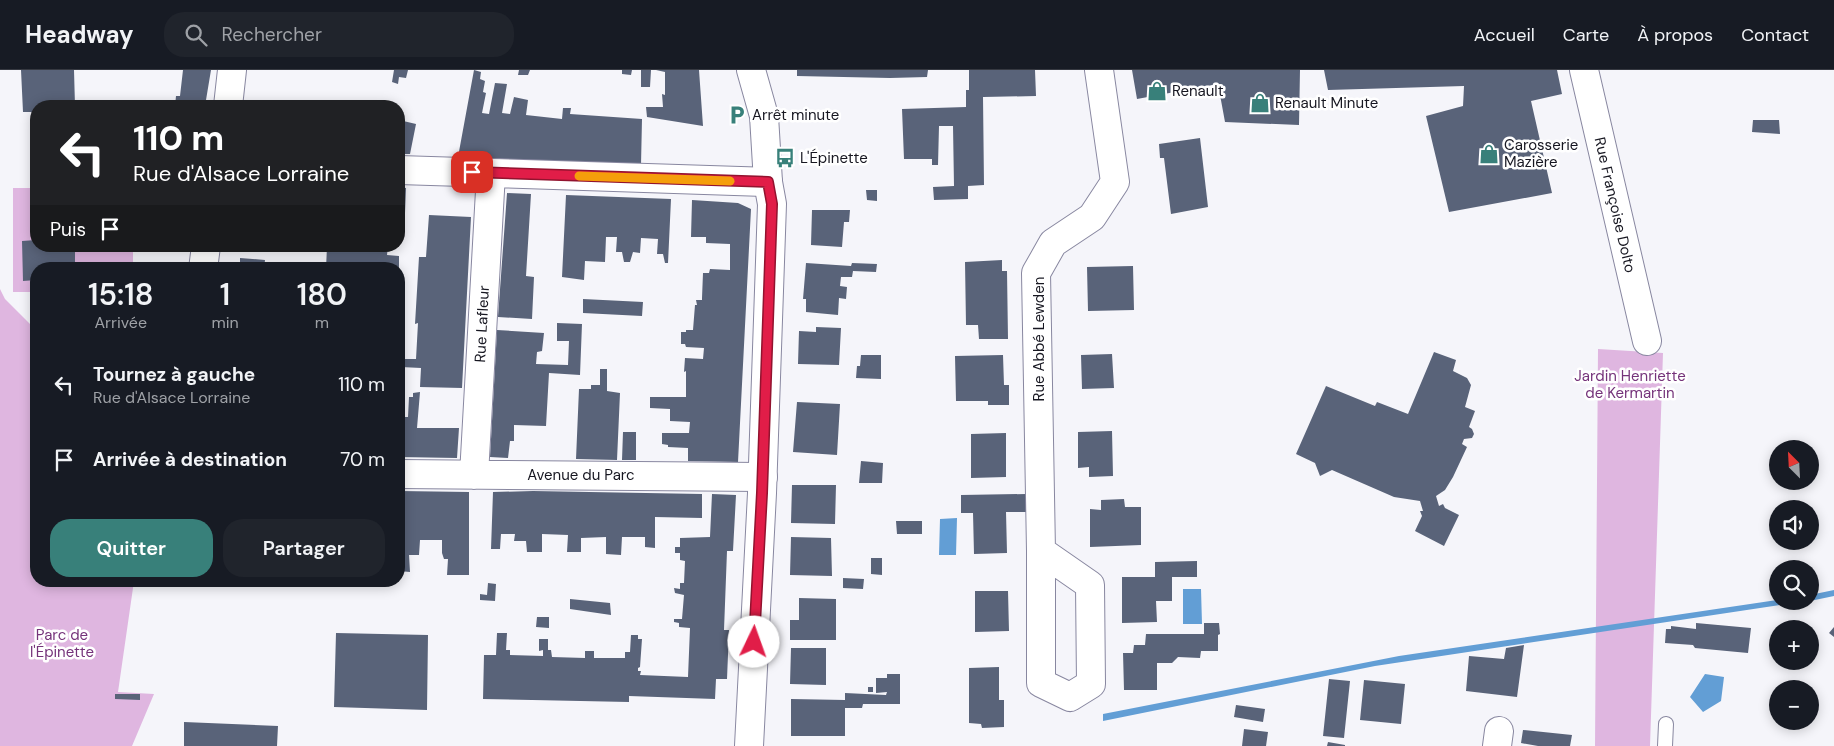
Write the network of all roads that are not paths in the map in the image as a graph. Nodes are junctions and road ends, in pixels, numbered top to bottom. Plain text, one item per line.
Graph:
1 (232, 70) edge
2 (751, 70) edge
3 (1098, 70) edge
4 (1584, 70) edge
5 (229, 100) edge
6 (405, 170) edge
7 (491, 173) junction
8 (768, 182) junction
9 (1646, 341) dead end
10 (405, 474) edge
11 (474, 474) junction
12 (763, 477) junction
13 (1041, 551) junction
14 (1666, 724) dead end
15 (749, 746) edge
16 (1665, 746) edge

1 - 5 street
2 - 8 street
3 - 13 street, Rue Abbé Lewden
4 - 9 street, Rue Françoise Dolto
6 - 7 street
7 - 8 street
7 - 11 street, Rue Lafleur
8 - 12 street
10 - 11 street, Avenue du Parc
11 - 12 street, Avenue du Parc
12 - 15 street
13 - 13 street, Rue Abbé Lewden
14 - 16 lane

